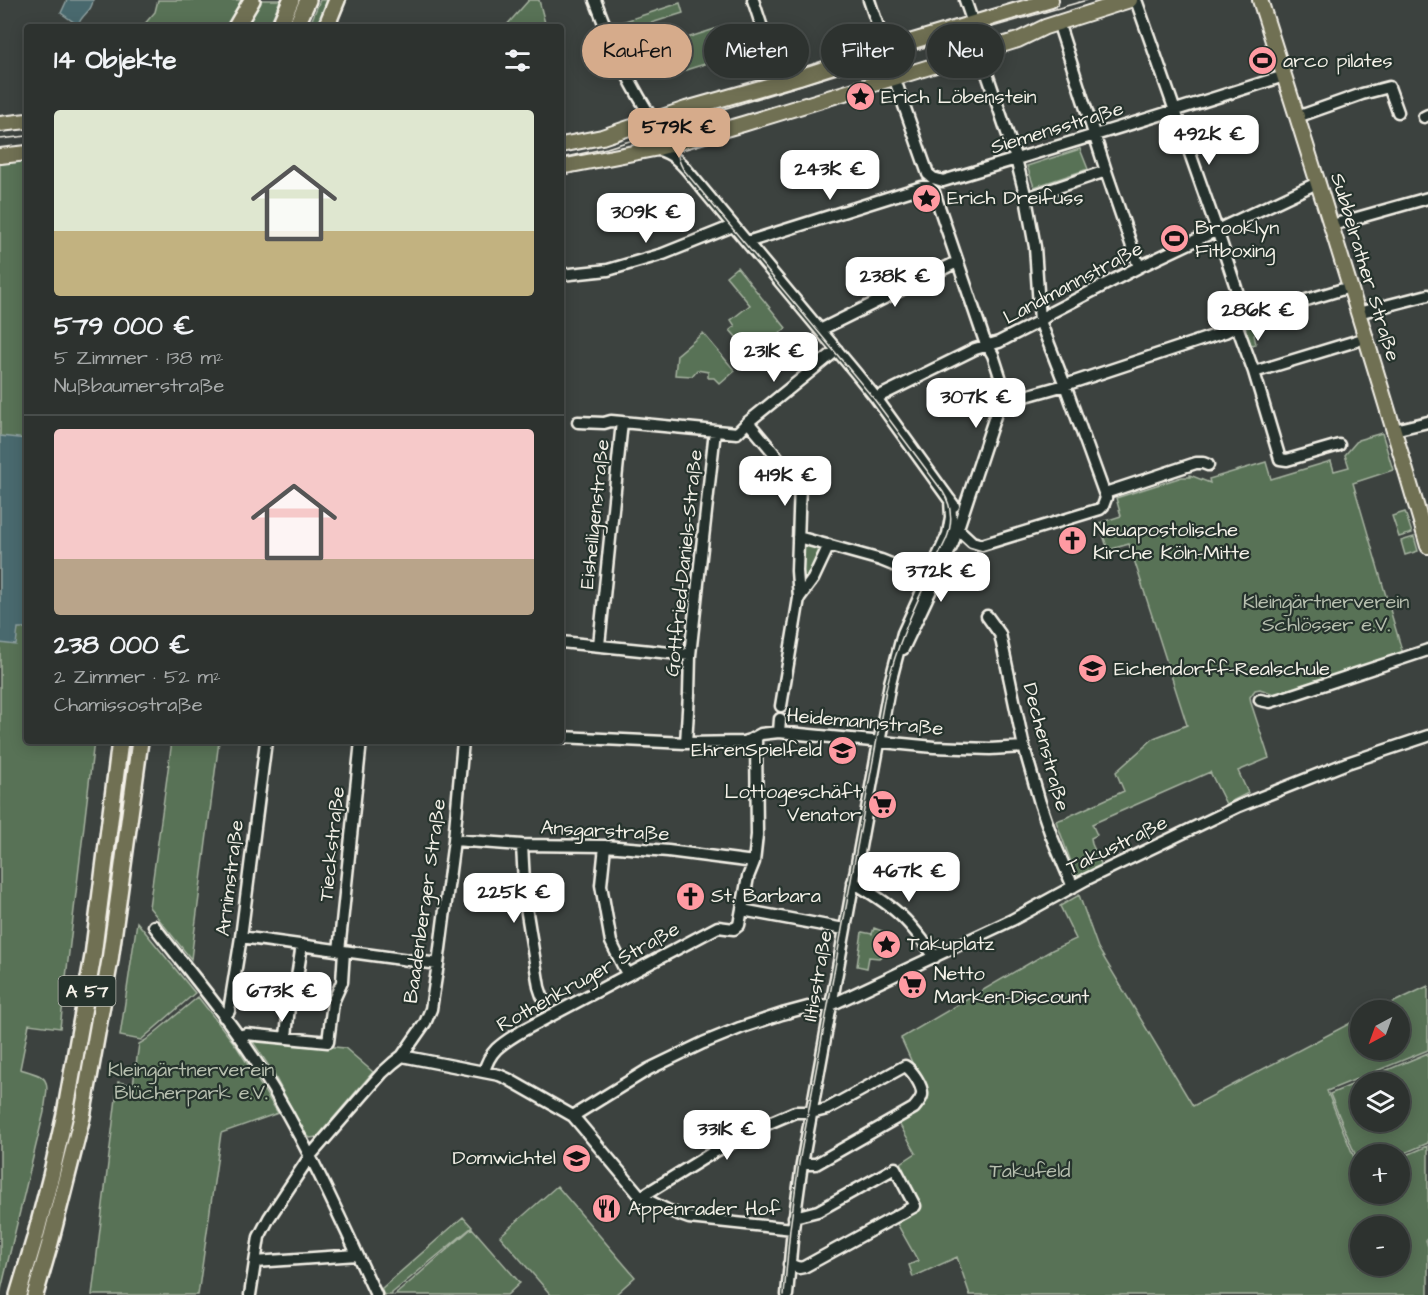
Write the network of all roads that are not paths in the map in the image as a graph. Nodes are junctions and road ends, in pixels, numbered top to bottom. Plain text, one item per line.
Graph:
1 (252, 0) edge
2 (291, 0) edge
3 (308, 0) edge
4 (337, 0) edge
5 (595, 0) edge
6 (753, 0) edge
7 (869, 0) edge
8 (965, 0) edge
9 (1130, 0) edge
10 (1136, 0) edge
11 (1260, 0) edge
12 (1042, 1) edge
13 (1058, 22) junction
14 (973, 23) junction
15 (238, 24) edge
16 (280, 24) edge
17 (297, 24) edge
18 (327, 24) edge
19 (877, 24) edge
20 (915, 40) edge
21 (1004, 44) edge
22 (821, 69) edge
23 (1284, 76) junction
24 (891, 78) edge
25 (894, 78) edge
26 (989, 78) edge
27 (780, 82) junction
28 (1174, 111) junction
29 (1398, 112) dead end
30 (1298, 117) junction
31 (24, 121) edge
32 (654, 121) junction
33 (0, 124) edge
34 (1095, 136) junction
35 (680, 142) junction
36 (564, 144) edge
37 (654, 149) junction
38 (24, 153) edge
39 (0, 156) edge
40 (1016, 159) junction
41 (564, 166) edge
42 (686, 169) junction
43 (1106, 171) junction
44 (1318, 182) junction
45 (1026, 198) junction
46 (1428, 198) edge
47 (1332, 225) junction
48 (733, 226) junction
49 (1217, 230) junction
50 (747, 242) junction
51 (957, 262) junction
52 (1139, 267) junction
53 (564, 275) edge
54 (1350, 287) junction
55 (1428, 295) edge
56 (1358, 313) junction
57 (1246, 318) junction
58 (1040, 321) junction
59 (1237, 326) junction
60 (820, 330) junction
61 (1365, 338) junction
62 (987, 345) junction
63 (837, 350) junction
64 (1254, 372) junction
65 (1065, 385) junction
66 (876, 398) junction
67 (1008, 401) junction
68 (578, 422) dead end
69 (622, 422) junction
70 (748, 422) junction
71 (1428, 422) edge
72 (1394, 430) junction
73 (715, 431) junction
74 (1339, 445) dead end
75 (1208, 465) dead end
76 (973, 482) junction
77 (1105, 493) junction
78 (950, 500) junction
79 (1422, 505) edge
80 (958, 529) junction
81 (798, 537) junction
82 (829, 545) junction
83 (1428, 546) edge
84 (928, 579) junction
85 (799, 598) junction
86 (987, 616) dead end
87 (564, 642) edge
88 (599, 645) junction
89 (1428, 650) edge
90 (690, 655) junction
91 (895, 665) junction
92 (1260, 700) dead end
93 (781, 706) dead end
94 (780, 719) dead end
95 (779, 732) junction
96 (564, 736) edge
97 (1428, 736) edge
98 (756, 737) junction
99 (878, 742) junction
100 (686, 743) junction
101 (120, 744) edge
102 (140, 744) edge
103 (266, 744) edge
104 (361, 744) edge
105 (463, 744) edge
106 (1024, 747) junction
107 (454, 840) junction
108 (522, 845) junction
109 (605, 846) junction
110 (754, 862) junction
111 (853, 882) junction
112 (1072, 887) junction
113 (742, 910) junction
114 (154, 926) dead end
115 (844, 929) junction
116 (241, 937) junction
117 (302, 945) junction
118 (342, 951) junction
119 (935, 957) junction
120 (438, 964) junction
121 (627, 974) junction
122 (542, 996) tunnel mouth
123 (831, 1005) junction
124 (224, 1017) junction
125 (238, 1036) junction
126 (286, 1037) junction
127 (402, 1056) junction
128 (484, 1072) junction
129 (812, 1112) junction
130 (573, 1116) junction
131 (310, 1156) junction
132 (802, 1164) junction
133 (641, 1197) junction
134 (794, 1217) junction
135 (793, 1229) junction
136 (50, 1243) junction
137 (357, 1255) junction
138 (255, 1262) junction
139 (789, 1264) junction
140 (18, 1295) edge
141 (35, 1295) edge
142 (46, 1295) edge
143 (250, 1295) edge
144 (376, 1295) edge
145 (787, 1295) edge

1 - 15 highway
2 - 16 highway
3 - 17 highway
4 - 18 highway
5 - 32 street
6 - 27 street
7 - 19 street
8 - 14 street
9 - 13 main road
10 - 28 street
11 - 23 main road, Subbelrather Straße
12 - 14 main road
13 - 21 main road
13 - 34 street
14 - 20 main road
22 - 27 main road
23 - 28 street, Siemensstraße
23 - 30 main road, Subbelrather Straße
24 - 35 main road
25 - 40 street, Siemensstraße
26 - 40 street
27 - 32 main road
28 - 34 street, Siemensstraße
28 - 49 street
29 - 30 street
30 - 44 main road, Subbelrather Straße
31 - 33 main road
32 - 36 main road
34 - 40 street, Siemensstraße
34 - 43 street
35 - 37 main road
35 - 42 street
37 - 41 main road
37 - 42 street
38 - 39 main road
40 - 45 street
42 - 48 street
43 - 45 street
43 - 52 street
44 - 47 main road, Subbelrather Straße
44 - 49 street, Landmannstraße
45 - 58 street
46 - 47 street
47 - 54 main road, Subbelrather Straße
48 - 50 street
48 - 53 street
49 - 52 street, Landmannstraße
49 - 57 street
50 - 51 street
50 - 60 street
51 - 60 street
51 - 62 street
52 - 58 street, Landmannstraße
54 - 56 main road, Subbelrather Straße
54 - 57 street
55 - 56 street
56 - 61 main road, Subbelrather Straße
57 - 59 street
58 - 62 street, Landmannstraße
58 - 65 street
59 - 64 street
59 - 65 street
60 - 63 street
61 - 64 street
61 - 72 main road, Subbelrather Straße
62 - 66 street, Landmannstraße
62 - 67 street
63 - 66 street
63 - 70 street, Gottfried-Daniels-Straße
64 - 74 street
65 - 67 street
65 - 77 street
66 - 78 street
67 - 76 street, Iltisstraße
68 - 69 street, Eisheiligenstraße
69 - 73 street, Eisheiligenstraße
69 - 88 street, Eisheiligenstraße
70 - 73 street, Gottfried-Daniels-Straße
70 - 81 street
71 - 72 street
72 - 79 main road, Subbelrather Straße
73 - 90 street, Gottfried-Daniels-Straße
75 - 77 street
76 - 78 street
76 - 80 street, Iltisstraße
77 - 80 street
78 - 80 street
78 - 84 street, Iltisstraße
79 - 83 main road, Subbelrather Straße
80 - 91 street, Iltisstraße
81 - 82 street
81 - 85 street
82 - 84 street
82 - 85 street
84 - 91 street, Iltisstraße
85 - 93 street
86 - 106 street, Dechenstraße
87 - 88 street
88 - 90 street
89 - 92 street
90 - 100 street, Gottfried-Daniels-Straße
91 - 99 street, Iltisstraße
94 - 95 street
95 - 98 street, Heidemannstraße
95 - 99 street, Heidemannstraße
96 - 100 street, Heidemannstraße
97 - 112 street, Takustraße
98 - 100 street, Heidemannstraße
98 - 110 street
99 - 106 street, Heidemannstraße
99 - 111 street, Iltisstraße
101 - 140 highway, A 57
102 - 136 highway, A 57
103 - 116 street, Arnimstraße
104 - 118 street, Tieckstraße
105 - 107 street, Baadenberger Straße
106 - 112 street, Dechenstraße
107 - 108 street, Ansgarstraße
107 - 120 street, Baadenberger Straße
108 - 109 street, Ansgarstraße
108 - 122 street
109 - 110 street, Ansgarstraße
109 - 121 street
110 - 113 street
111 - 115 street, Iltisstraße
111 - 119 street
112 - 119 street, Takustraße
113 - 115 street
113 - 121 street, Rothenkruger Straße
114 - 124 street
115 - 123 street, Iltisstraße
116 - 117 street
116 - 124 street, Arnimstraße
117 - 118 street
117 - 126 street
118 - 120 street
118 - 126 street, Tieckstraße
119 - 123 street, Takustraße
120 - 127 street, Baadenberger Straße
121 - 128 street, Rothenkruger Straße
123 - 129 street, Iltisstraße
123 - 130 street, Takustraße
124 - 125 street
125 - 126 street
125 - 131 street
127 - 128 street
127 - 131 street, Baadenberger Straße
128 - 130 street
129 - 132 street, Iltisstraße
129 - 132 street
129 - 133 street
130 - 133 street
131 - 137 street
131 - 138 street, Baadenberger Straße
132 - 134 street, Iltisstraße
133 - 135 street
134 - 135 street, Iltisstraße
134 - 139 street
135 - 139 street, Iltisstraße
136 - 141 highway, A 57
136 - 142 highway
137 - 138 street
137 - 144 street
138 - 143 street, Baadenberger Straße
139 - 145 street, Iltisstraße

